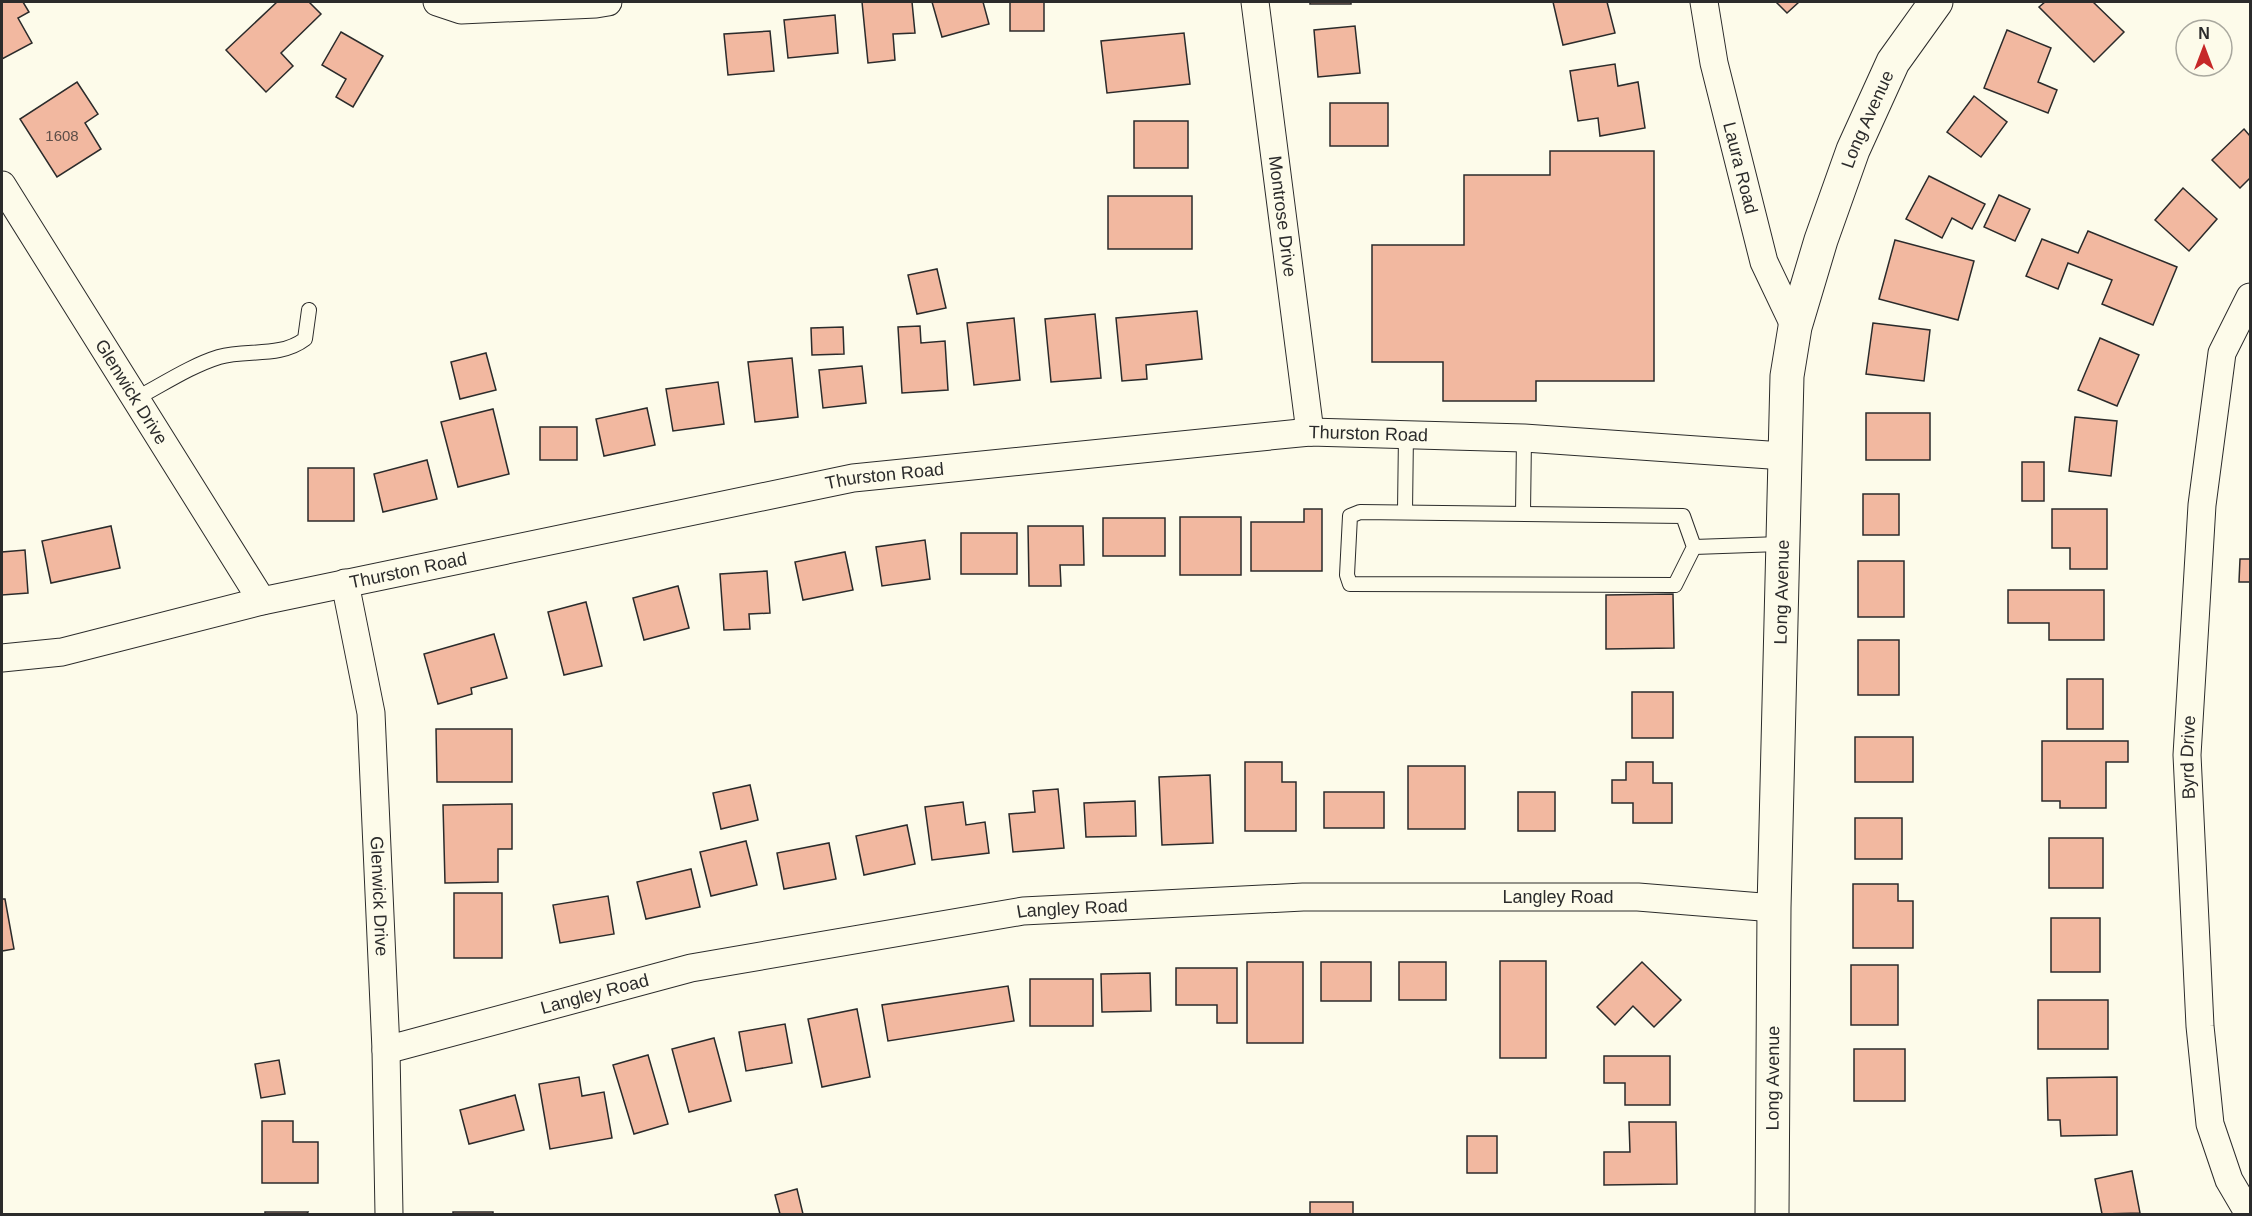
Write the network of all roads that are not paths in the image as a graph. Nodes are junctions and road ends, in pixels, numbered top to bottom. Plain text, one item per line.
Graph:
1 (437, 2) edge
2 (608, 2) edge
3 (1255, 2) edge
4 (1704, 2) edge
5 (1936, 2) edge
6 (2, 185) edge
7 (2250, 297) edge
8 (309, 310) dead end
9 (1795, 327) junction
10 (135, 399) junction
11 (1310, 432) junction
12 (1406, 434) junction
13 (1524, 438) junction
14 (1783, 456) junction
15 (1405, 511) junction
16 (1523, 513) junction
17 (1782, 544) junction
18 (1694, 546) junction
19 (345, 583) junction
20 (262, 601) junction
21 (2, 658) edge
22 (1774, 908) junction
23 (386, 1050) junction
24 (389, 1215) edge
25 (1772, 1215) edge
26 (2249, 1215) edge

1 - 2 street
3 - 11 street, Montrose Drive
4 - 9 street, Laura Road
5 - 9 street, Long Avenue
6 - 10 street, Glenwick Drive
7 - 26 street, Byrd Drive
8 - 10 lane
9 - 14 street, Long Avenue
10 - 20 street, Glenwick Drive
11 - 12 street, Thurston Road
11 - 19 street, Thurston Road
12 - 13 street, Thurston Road
12 - 15 lane
13 - 14 street, Thurston Road
13 - 16 lane
14 - 17 street, Long Avenue
15 - 16 lane
15 - 18 lane
16 - 18 lane
17 - 18 lane
17 - 22 street, Long Avenue
19 - 20 street, Thurston Road
19 - 23 street, Glenwick Drive
20 - 21 street, Thurston Road
22 - 23 street, Langley Road
22 - 25 street, Long Avenue
23 - 24 street, Glenwick Drive

